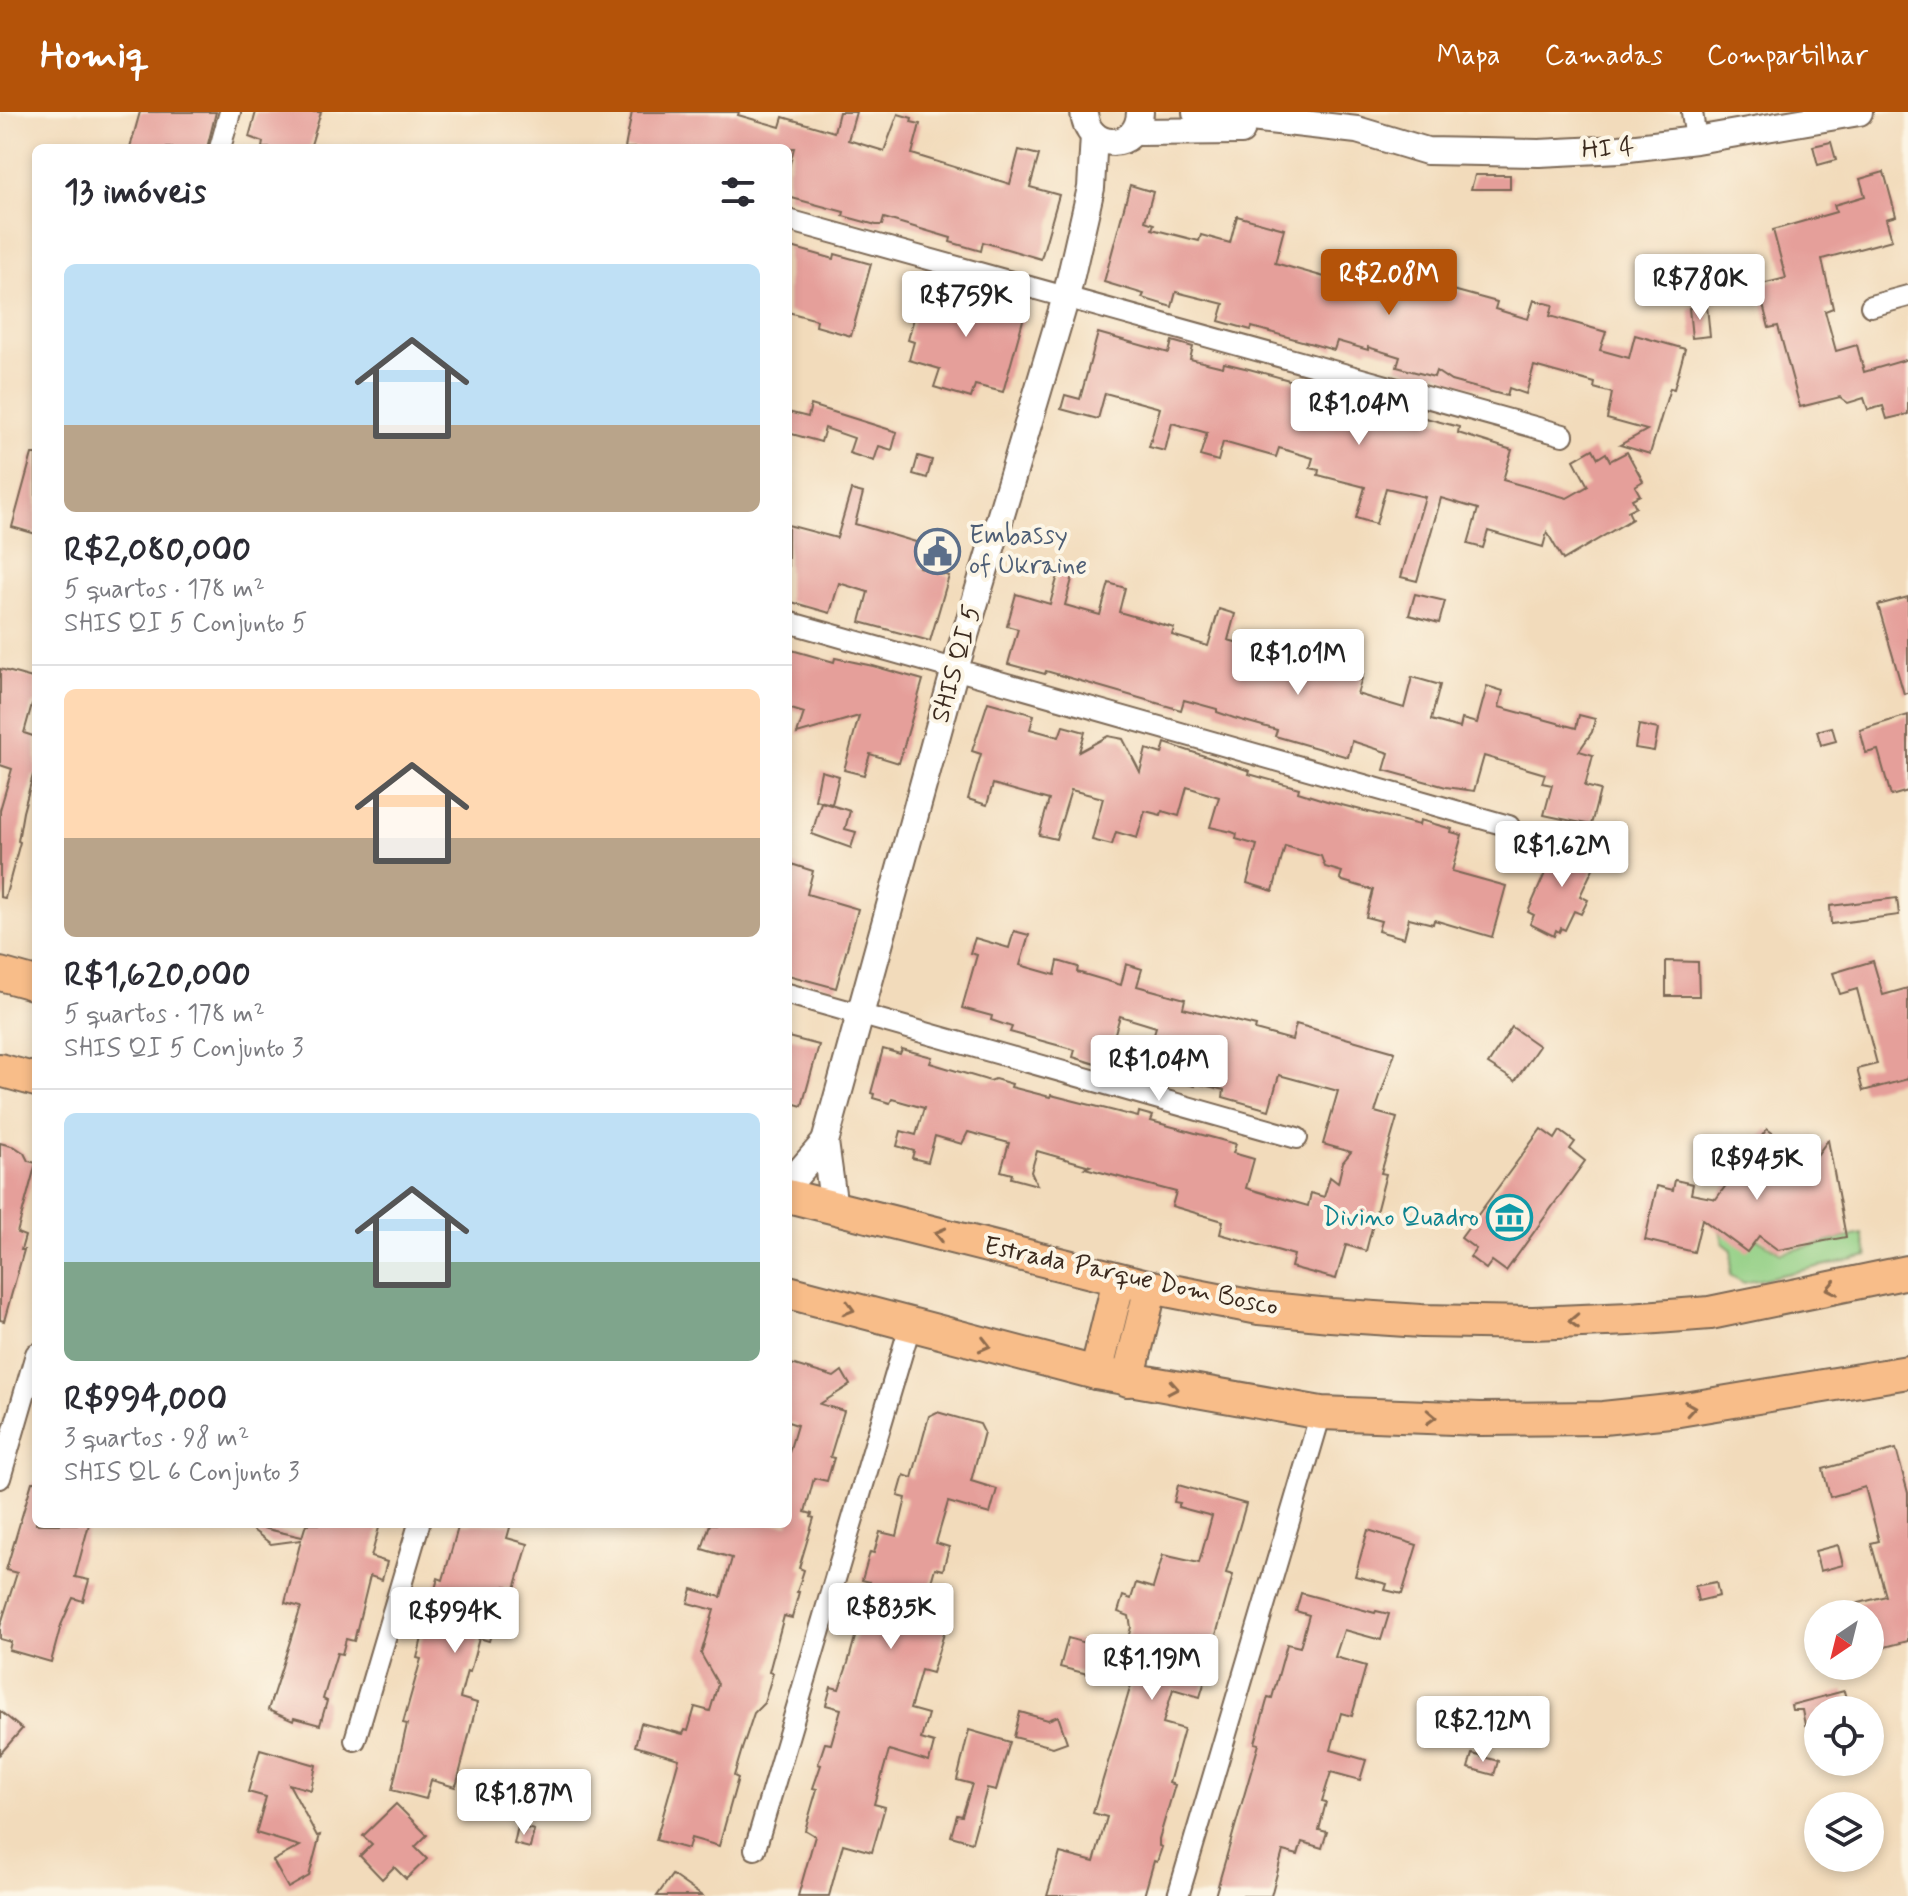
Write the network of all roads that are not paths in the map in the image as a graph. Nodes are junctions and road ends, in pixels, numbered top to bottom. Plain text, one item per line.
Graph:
1 (230, 112) edge
2 (1196, 112) edge
3 (1692, 112) edge
4 (1859, 112) edge
5 (1104, 123) edge
6 (1357, 130) junction
7 (1696, 140) junction
8 (221, 144) edge
9 (792, 221) edge
10 (1908, 296) edge
11 (1066, 297) junction
12 (1871, 306) dead end
13 (1563, 435) dead end
14 (792, 623) edge
15 (955, 669) junction
16 (1509, 826) dead end
17 (0, 974) edge
18 (32, 983) edge
19 (792, 995) edge
20 (860, 1014) junction
21 (0, 1070) edge
22 (32, 1079) edge
23 (1297, 1138) dead end
24 (825, 1142) junction
25 (792, 1180) edge
26 (792, 1197) edge
27 (834, 1208) junction
28 (1908, 1272) edge
29 (1119, 1280) junction
30 (1151, 1287) junction
31 (792, 1293) edge
32 (910, 1326) junction
33 (32, 1368) edge
34 (1908, 1372) edge
35 (1096, 1373) junction
36 (1128, 1380) junction
37 (1321, 1413) junction
38 (0, 1478) edge
39 (418, 1528) edge
40 (355, 1740) dead end
41 (755, 1849) dead end
42 (1178, 1896) edge

1 - 8 street
2 - 6 street, HI 4
3 - 7 street
4 - 7 street, HI 4
5 - 6 street, HI 4
5 - 11 street, SHIS QI 5
6 - 7 street, HI 4
9 - 11 street
10 - 12 street
11 - 13 street
11 - 15 street, SHIS QI 5
14 - 15 street
15 - 16 street
15 - 20 street, SHIS QI 5
17 - 18 main road
19 - 20 street
20 - 23 street
20 - 24 street, SHIS QI 5
21 - 22 main road
24 - 25 street, SHIS QI 5
24 - 27 street, SHIS QI 5
26 - 27 main road, Estrada Parque Dom Bosco
29 -> 27 main road, Estrada Parque Dom Bosco
28 -> 30 main road, Estrada Parque Dom Bosco
29 - 30 main road, Estrada Parque Dom Bosco
29 - 35 main road
30 - 36 main road
31 -> 32 main road
32 -> 35 main road
32 - 41 street
33 - 38 street
37 -> 34 main road
35 - 36 main road
36 -> 37 main road
37 - 42 street
39 - 40 street

